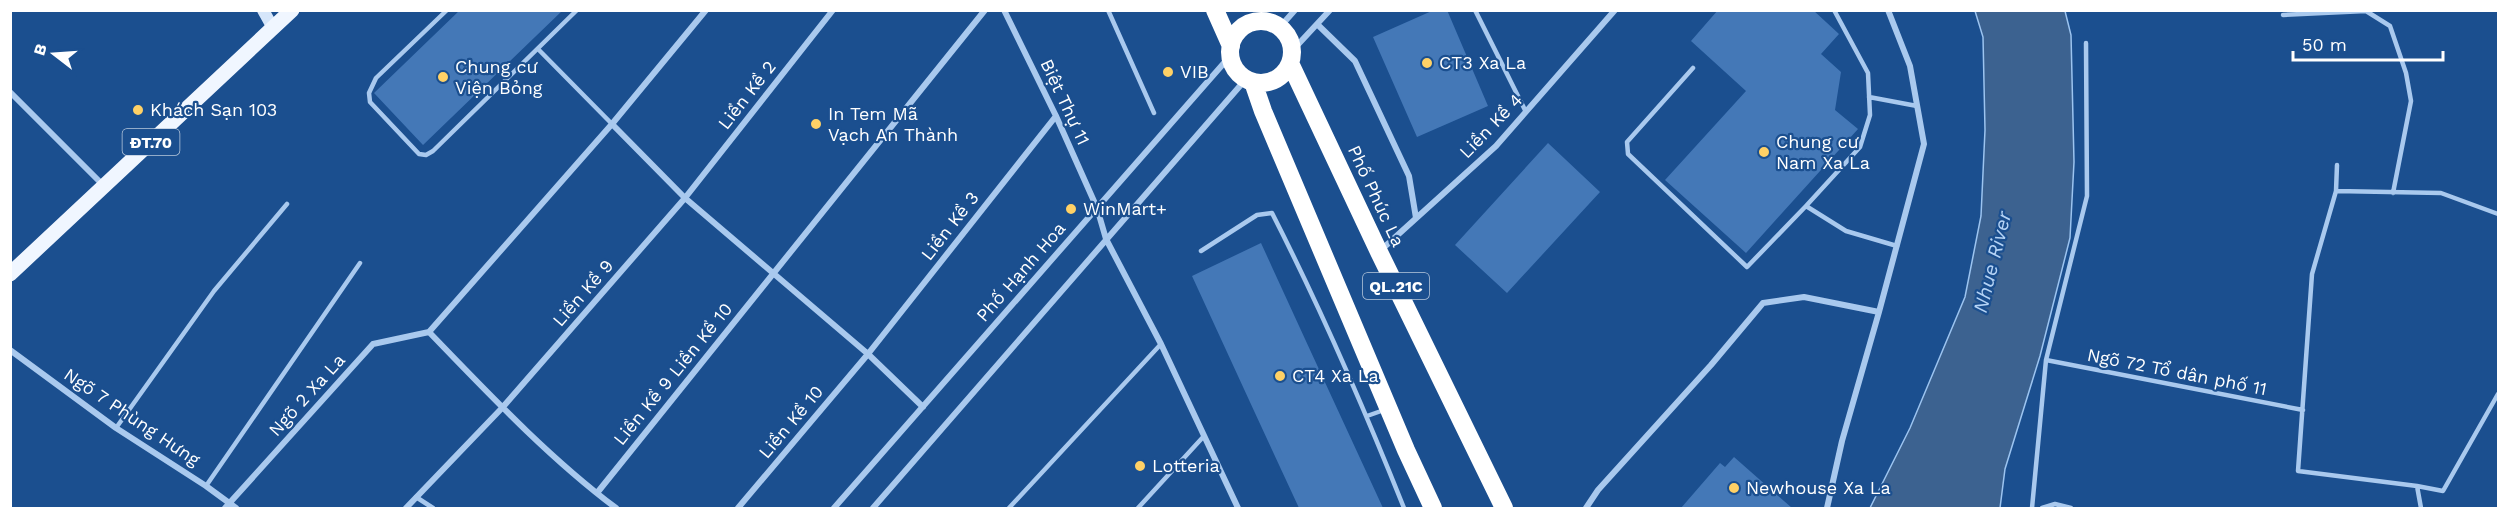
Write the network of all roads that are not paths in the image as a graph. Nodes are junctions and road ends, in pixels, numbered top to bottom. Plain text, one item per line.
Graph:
1 (263, 10) edge
2 (292, 10) edge
3 (447, 10) edge
4 (577, 10) edge
5 (706, 10) edge
6 (833, 10) edge
7 (985, 10) edge
8 (1004, 10) edge
9 (1108, 10) edge
10 (1215, 10) edge
11 (1295, 10) edge
12 (1330, 10) edge
13 (1475, 10) edge
14 (1615, 10) edge
15 (1834, 10) edge
16 (1888, 10) edge
17 (2338, 11) edge
18 (2283, 15) dead end
19 (1273, 20) edge
20 (1317, 24) junction
21 (273, 28) junction
22 (2086, 43) dead end
23 (538, 49) junction
24 (1231, 51) junction
25 (1291, 57) junction
26 (1694, 68) dead end
27 (1249, 80) junction
28 (10, 92) edge
29 (1869, 97) junction
30 (1917, 106) junction
31 (1526, 112) junction
32 (1154, 113) dead end
33 (1056, 116) junction
34 (612, 124) junction
35 (2337, 165) dead end
36 (104, 187) junction
37 (2336, 191) junction
38 (2393, 193) junction
39 (685, 198) junction
40 (287, 204) dead end
41 (1806, 206) junction
42 (1097, 208) junction
43 (2499, 214) edge
44 (1416, 218) junction
45 (1107, 239) junction
46 (1897, 246) junction
47 (1201, 251) dead end
48 (1379, 252) junction
49 (360, 264) dead end
50 (773, 272) junction
51 (10, 274) edge
52 (1879, 312) junction
53 (429, 332) junction
54 (1161, 344) junction
55 (10, 350) edge
56 (868, 354) junction
57 (2046, 360) junction
58 (2499, 394) edge
59 (923, 407) junction
60 (502, 408) junction
61 (1388, 408) junction
62 (2303, 410) junction
63 (1367, 416) junction
64 (116, 428) junction
65 (1204, 436) junction
66 (206, 486) junction
67 (2417, 486) junction
68 (597, 493) junction
69 (416, 497) junction
70 (227, 506) edge
71 (236, 508) edge
72 (406, 508) edge
73 (434, 508) edge
74 (616, 508) edge
75 (738, 508) edge
76 (834, 508) edge
77 (873, 508) edge
78 (1009, 508) edge
79 (1138, 508) edge
80 (1238, 508) edge
81 (1404, 508) edge
82 (1433, 508) edge
83 (1504, 508) edge
84 (1586, 508) edge
85 (1827, 508) edge
86 (2032, 508) edge
87 (2042, 508) edge
88 (2071, 508) edge
89 (2421, 508) edge

1 - 21 street
2 - 21 main road, ĐT.70
3 - 23 lane
4 - 23 lane
5 - 34 street
6 - 39 street, Liền Kề 2
7 - 50 street, Liền Kề 9 Liền Kề 10
8 - 33 street, Biệt Thự 11
9 - 32 lane
10 - 24 highway
11 - 19 street
12 - 20 street
13 - 31 lane
14 - 31 street, Liền Kề 4
15 - 29 lane
16 - 30 street
17 - 18 lane
17 - 38 lane
19 - 24 highway
19 - 25 highway
20 - 25 street
20 - 44 street
21 - 36 main road, ĐT.70
22 - 57 lane
23 - 34 lane
24 - 27 highway
24 - 42 street, Phố Hạnh Hoa
25 - 27 highway
25 - 48 highway, Phố Phúc La / QL.21C
26 - 41 lane
27 - 45 street
27 - 61 highway, QL.21C
28 - 36 street
29 - 30 lane
29 - 41 lane
30 - 46 street
31 - 44 street, Liền Kề 4
33 - 42 street, Biệt Thự 11
33 - 56 street, Liền Kề 3
34 - 39 street
34 - 53 street
35 - 37 lane
36 - 51 main road, ĐT.70
37 - 38 lane
37 - 62 lane
38 - 43 lane
39 - 50 street
39 - 60 street, Liền Kề 9
40 - 64 lane
41 - 46 lane
42 - 45 street, Biệt Thự 11
42 - 59 street, Phố Hạnh Hoa
44 - 48 street, Liền Kề 4
45 - 54 street, Biệt Thự 11
45 - 77 street
46 - 52 street
47 - 63 lane
48 - 83 highway, Phố Phúc La / QL.21C
49 - 66 lane
50 - 56 street
50 - 68 street, Liền Kề 9 Liền Kề 10
52 - 84 street
52 - 85 street
53 - 60 street
53 - 70 street, Ngõ 2 Xa La
54 - 65 street, Biệt Thự 11
54 - 78 lane
55 - 64 street, Ngõ 7 Phùng Hưng
56 - 59 street
56 - 75 street, Liền Kề 10
57 - 62 lane, Ngõ 72 Tổ dân phố 11
57 - 86 lane
58 - 67 lane
59 - 76 street, Phố Hạnh Hoa
60 - 68 street
60 - 69 street, Liền Kề 9
61 - 63 lane
61 - 82 highway, QL.21C
62 - 67 lane
63 - 81 lane
64 - 66 street, Ngõ 7 Phùng Hưng
65 - 79 lane
65 - 80 street, Biệt Thự 11
66 - 70 street, Ngõ 7 Phùng Hưng
67 - 89 lane
68 - 74 street
69 - 72 street, Liền Kề 9
69 - 73 lane
70 - 71 street, Ngõ 7 Phùng Hưng
87 - 88 lane

